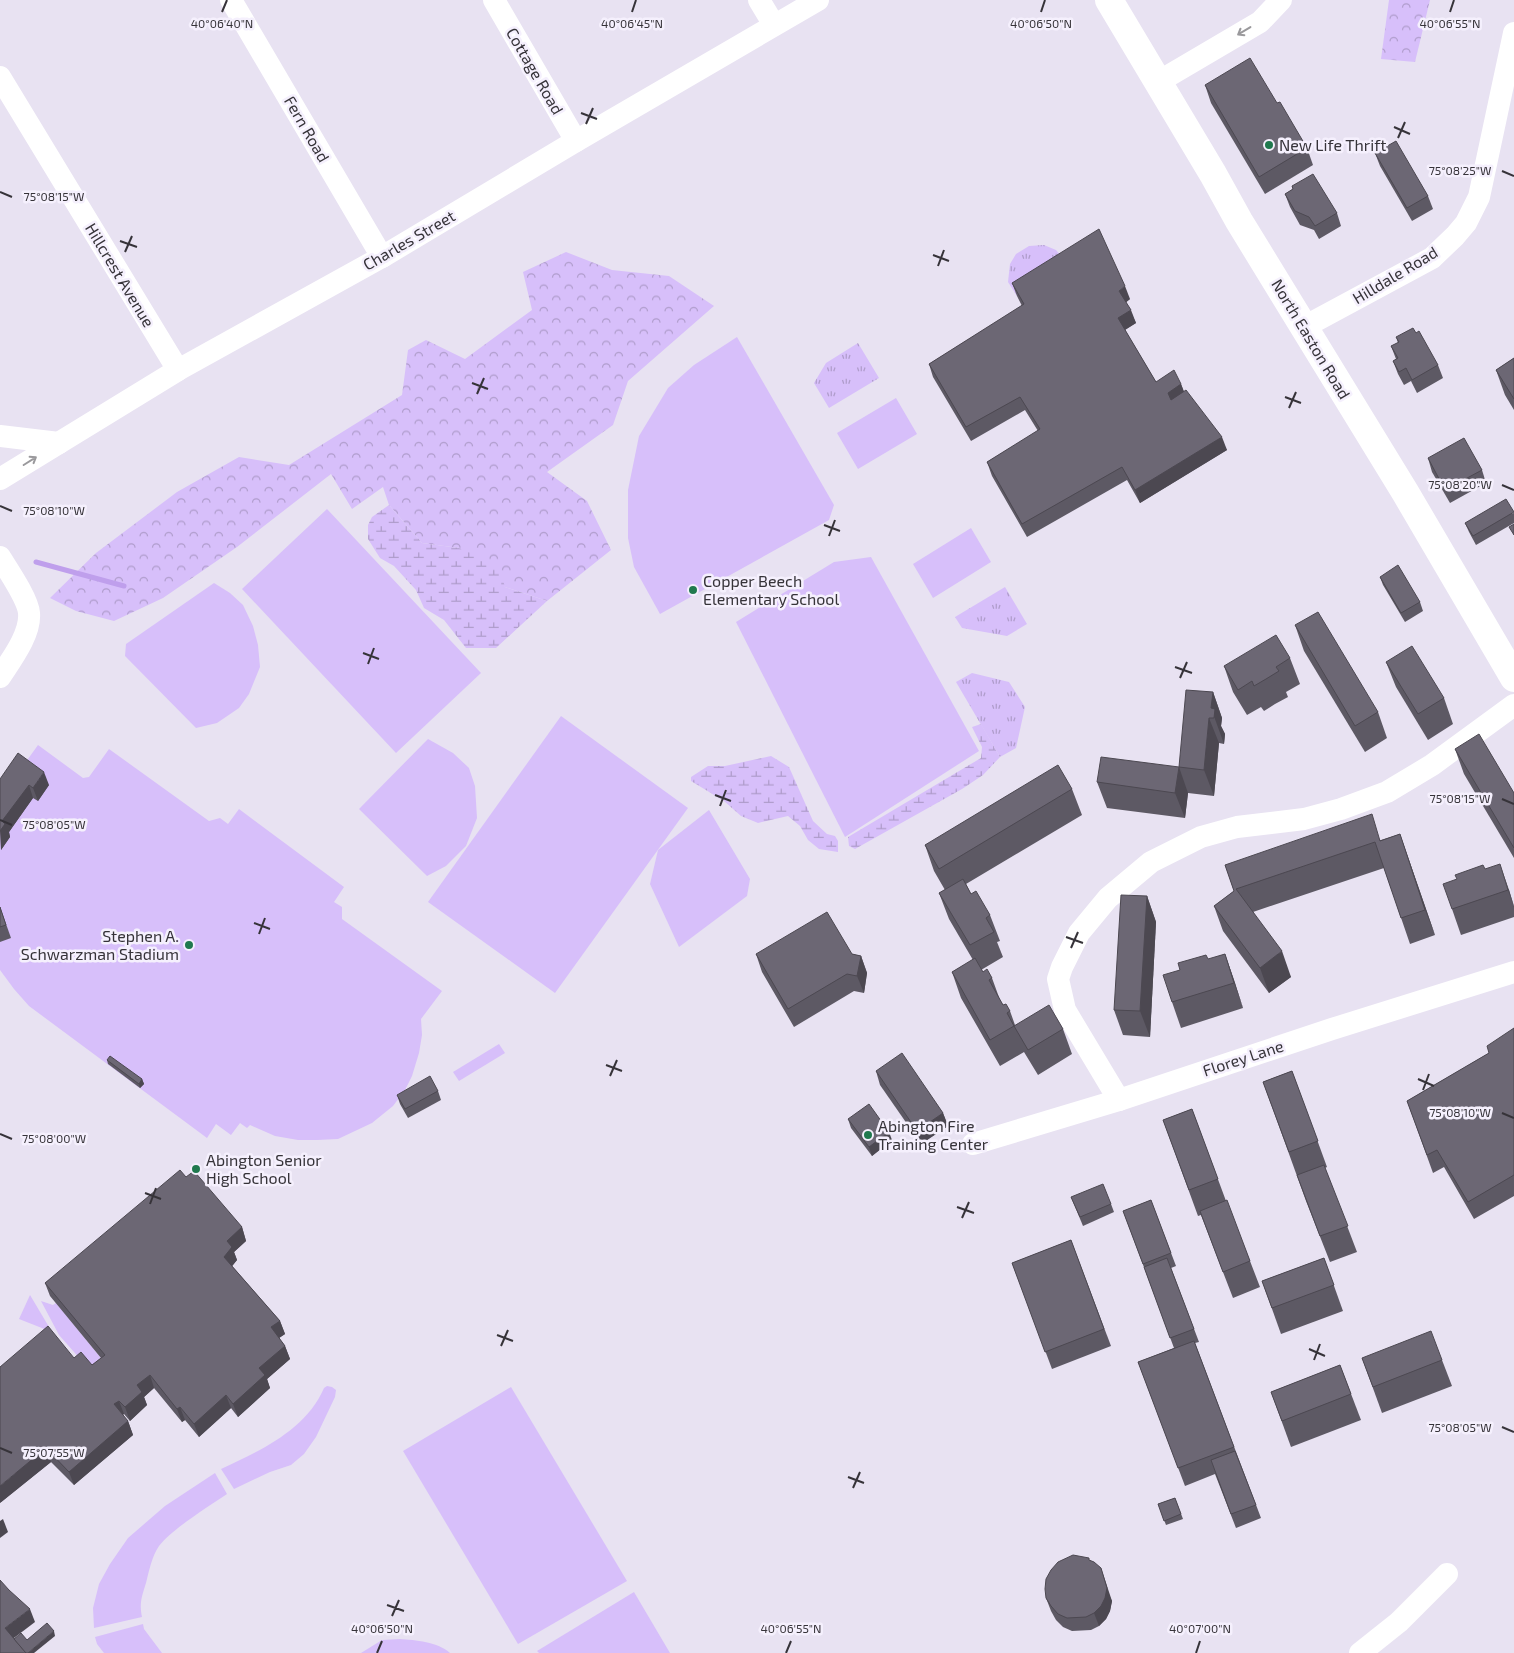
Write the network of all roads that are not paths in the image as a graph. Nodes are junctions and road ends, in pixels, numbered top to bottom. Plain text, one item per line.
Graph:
1 (231, 0) edge
2 (494, 0) edge
3 (759, 0) edge
4 (818, 0) edge
5 (1109, 0) edge
6 (1281, 0) edge
7 (774, 25) junction
8 (1514, 33) edge
9 (0, 77) edge
10 (1158, 82) junction
11 (576, 141) junction
12 (382, 257) junction
13 (1304, 327) junction
14 (178, 370) junction
15 (0, 436) edge
16 (60, 443) junction
17 (0, 480) edge
18 (0, 558) edge
19 (0, 677) edge
20 (1514, 678) edge
21 (1514, 705) edge
22 (1514, 972) edge
23 (1118, 1100) junction
24 (973, 1144) dead end
25 (1447, 1574) dead end
26 (1360, 1653) edge

1 - 12 street, Fern Road
2 - 11 street, Cottage Road
3 - 7 street
4 - 7 street, Charles Street
5 - 10 main road, North Easton Road
6 -> 10 street
7 - 11 street, Charles Street
8 - 13 street, Hilldale Road
9 - 14 street, Hillcrest Avenue
10 - 13 main road, North Easton Road
11 - 12 street, Charles Street
12 - 14 street, Charles Street
13 - 20 main road, North Easton Road
14 - 16 street, Charles Street
15 - 16 street
17 -> 16 street, Charles Street
18 - 19 street
21 - 23 street
22 - 23 street, Florey Lane
23 - 24 street, Florey Lane
25 - 26 street

